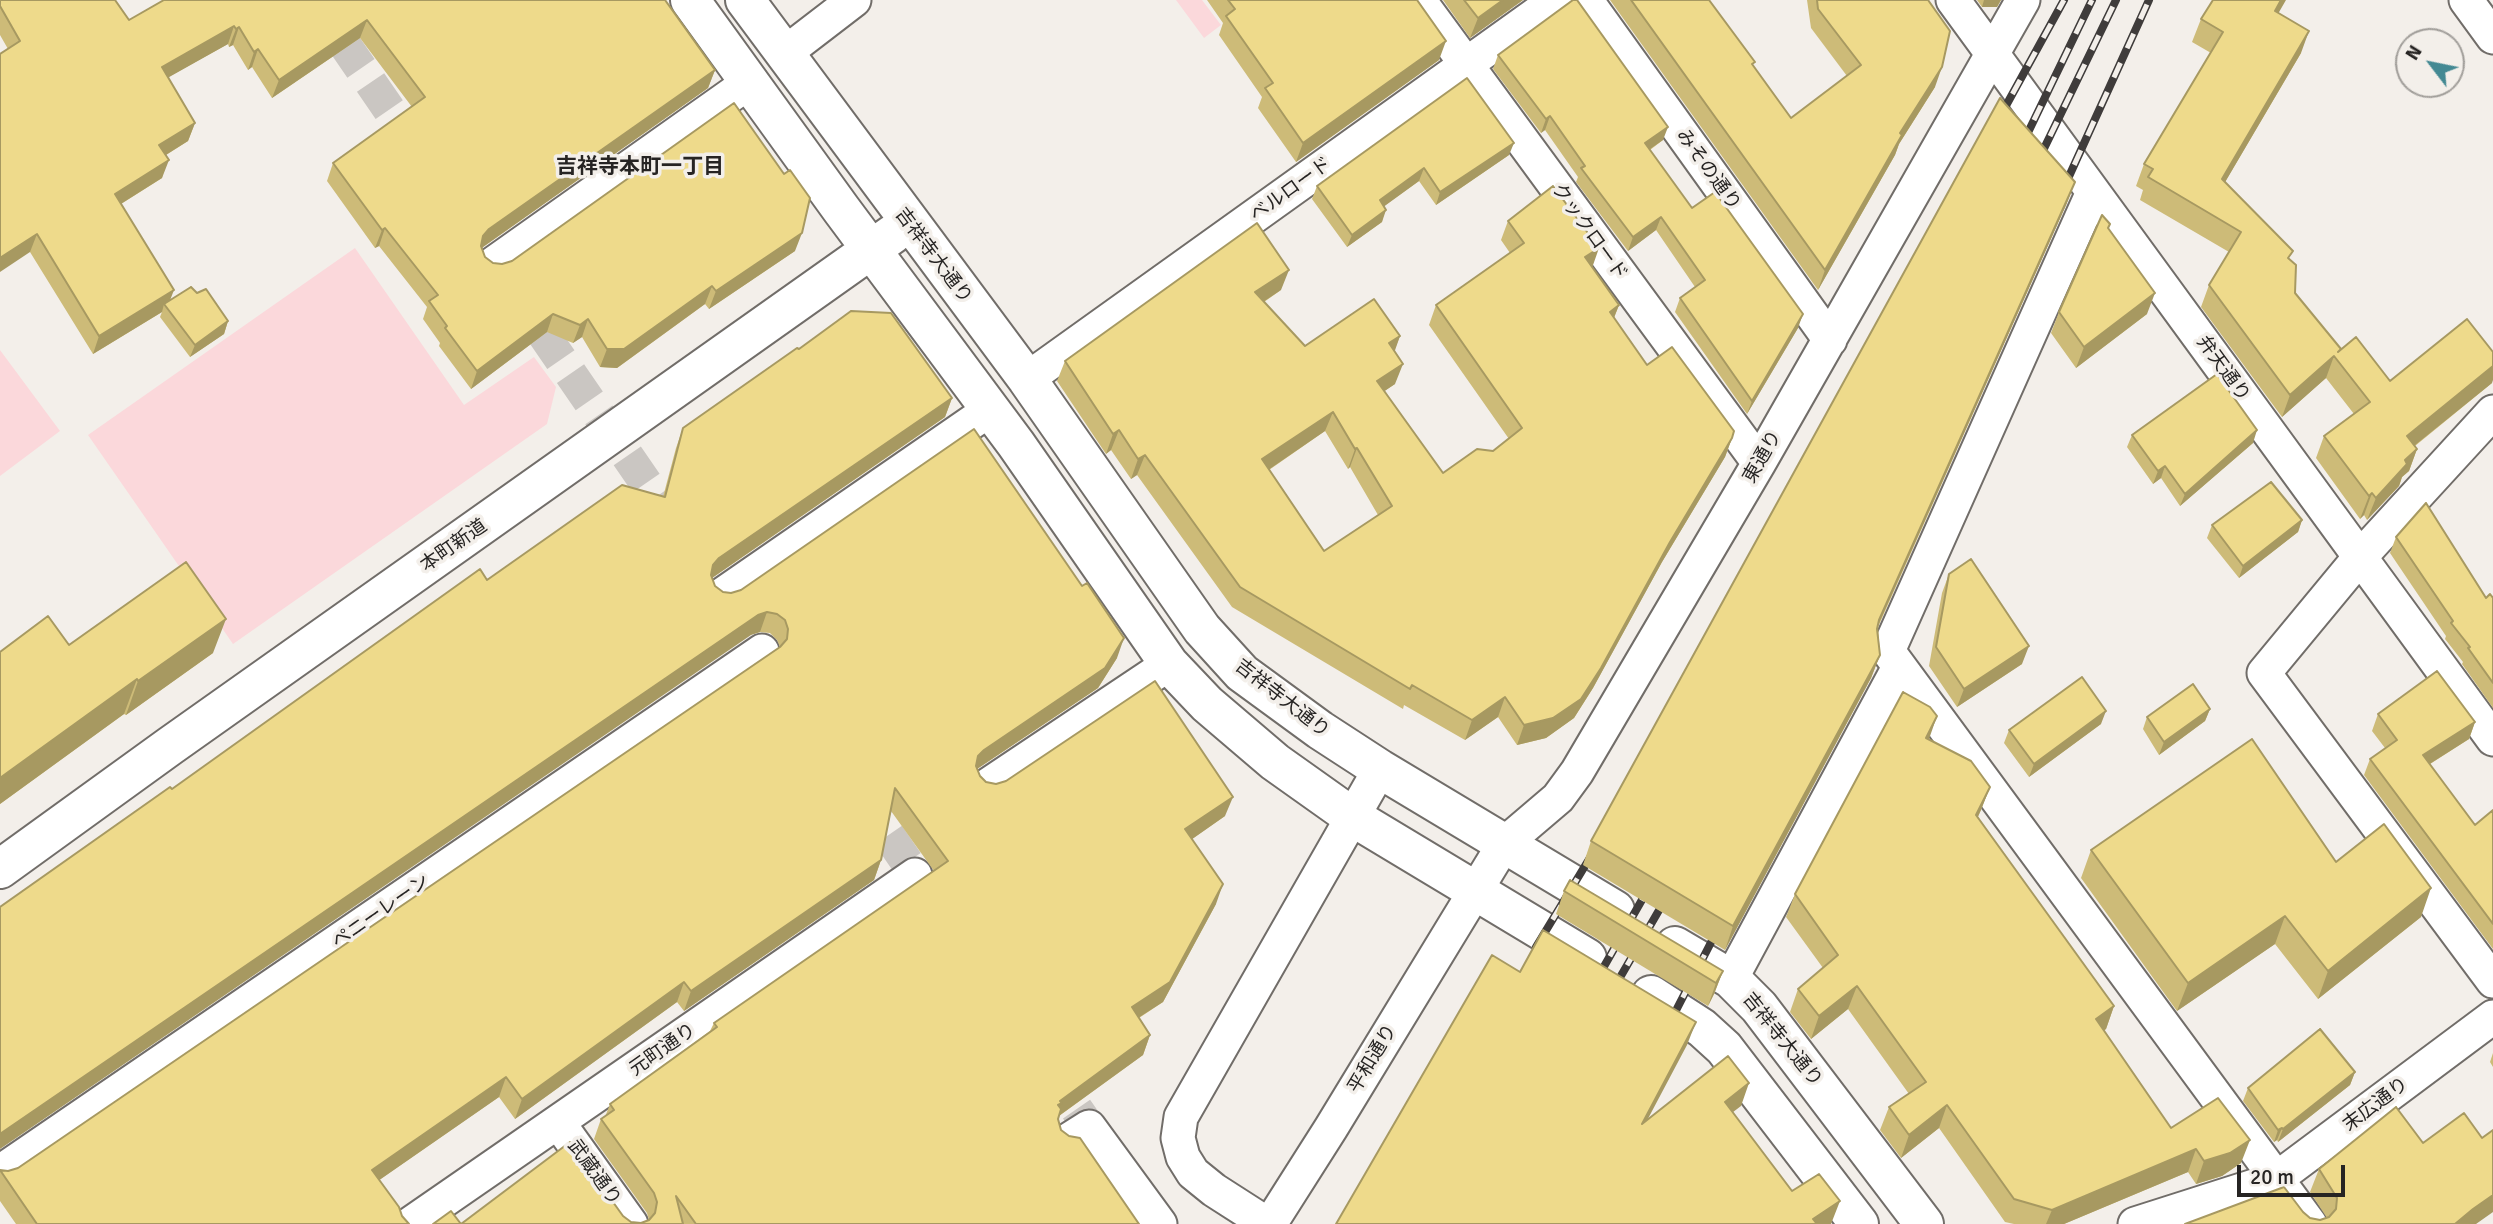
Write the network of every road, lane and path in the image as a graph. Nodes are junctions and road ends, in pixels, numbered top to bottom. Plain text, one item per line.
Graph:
1 (690, 0) edge
2 (745, 0) edge
3 (853, 0) edge
4 (1419, 0) edge
5 (1556, 0) edge
6 (1586, 0) edge
7 (1953, 0) edge
8 (2023, 0) edge
9 (2466, 0) edge
10 (2493, 37) edge
11 (785, 53) junction
12 (1992, 54) junction
13 (1466, 64) junction
14 (751, 81) junction
15 (2093, 192) junction
16 (909, 223) junction
17 (871, 250) junction
18 (494, 263) edge
19 (1830, 340) junction
20 (1027, 379) junction
21 (991, 409) junction
22 (2493, 412) edge
23 (1759, 463) junction
24 (2360, 557) junction
25 (723, 594) edge
26 (762, 651) dead end
27 (1169, 664) junction
28 (1899, 667) junction
29 (2493, 738) edge
30 (1380, 769) junction
31 (988, 785) edge
32 (1351, 816) junction
33 (1504, 844) junction
34 (0, 869) edge
35 (915, 875) dead end
36 (1474, 891) junction
37 (1731, 979) junction
38 (2493, 981) edge
39 (2493, 1017) edge
40 (558, 1122) junction
41 (1079, 1133) tunnel mouth
42 (0, 1172) edge
43 (2276, 1179) junction
44 (410, 1224) edge
45 (631, 1224) edge
46 (1160, 1224) edge
47 (1268, 1224) edge
48 (1858, 1224) edge
49 (1924, 1224) edge
50 (2135, 1224) edge
51 (2310, 1224) edge

1 - 14 street
2 - 11 street, 吉祥寺大通り
3 - 11 street
4 - 13 street, クックロード
5 - 13 street, ベルロード
6 - 19 street, みその通り
7 - 12 street, 弁天通り
8 - 12 street, 東通り
9 - 10 street
11 - 16 street, 吉祥寺大通り
12 - 15 street, 弁天通り
12 - 19 street, 東通り
13 - 20 street, ベルロード
13 - 23 street, クックロード
14 - 17 street
14 - 18 street
15 - 24 street, 弁天通り
15 - 28 street
16 - 17 street, 本町新道
16 - 20 street, 吉祥寺大通り
17 - 21 street
17 - 34 street, 本町新道
19 - 23 street, 東通り
20 - 30 street, 吉祥寺大通り
21 - 25 street
21 - 27 street
22 - 24 street
23 - 33 street, 東通り
24 - 29 street, 弁天通り
24 - 38 street
26 - 42 street, ペニーレーン
27 - 31 street
27 - 32 street
28 - 37 street
28 - 43 street
30 - 32 street
30 - 33 street, 吉祥寺大通り
32 - 36 street
32 - 47 street
33 - 36 street, 東通り
33 - 37 street, 吉祥寺大通り
35 - 40 street, 元町通り
36 - 47 street, 平和通り
36 - 48 street
37 - 49 street, 吉祥寺大通り
39 - 43 street, 末広通り
40 - 44 street, 元町通り
40 - 45 street, 武蔵通り
41 - 46 street
43 - 50 street, 末広通り
43 - 51 street

